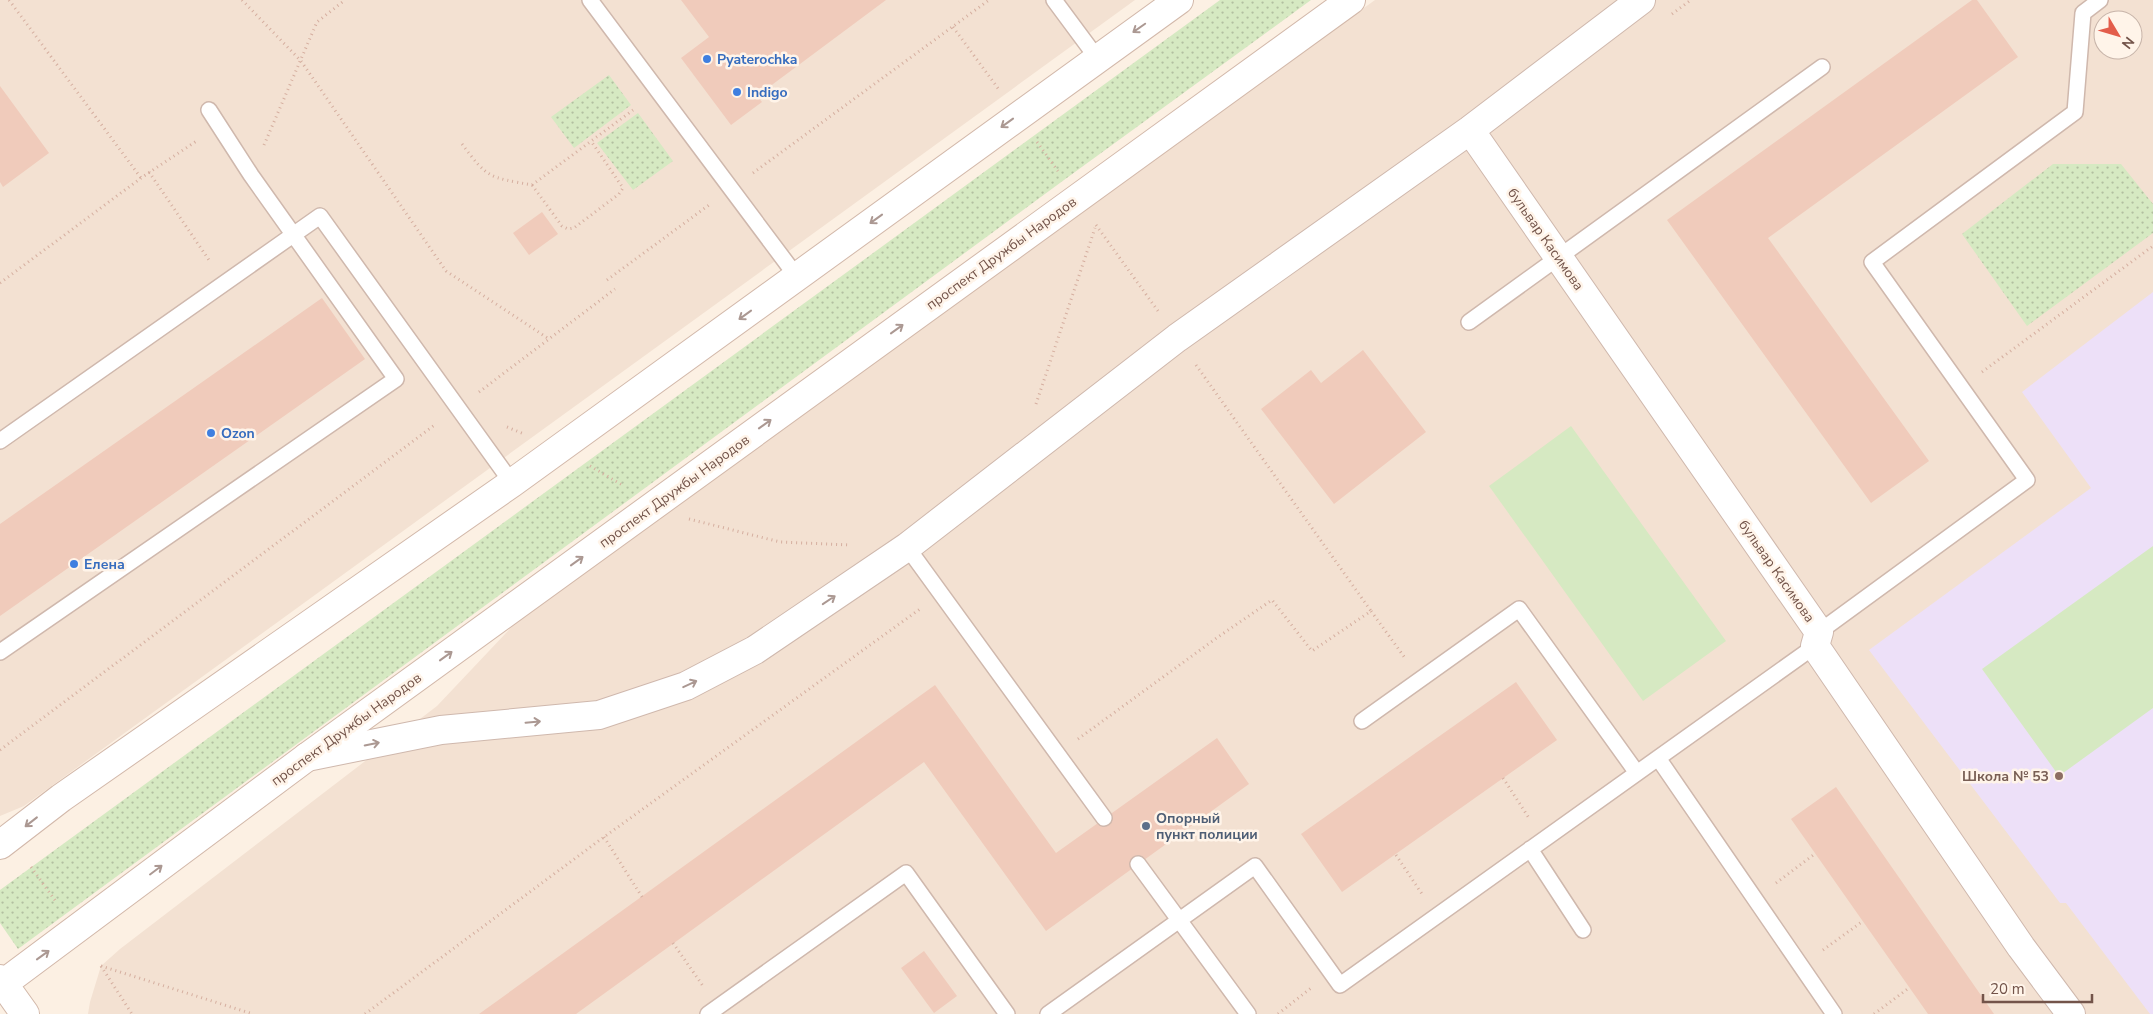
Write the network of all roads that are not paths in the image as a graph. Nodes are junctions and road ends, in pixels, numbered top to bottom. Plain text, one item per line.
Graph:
1 (590, 0) edge
2 (1054, 0) edge
3 (1179, 0) edge
4 (1351, 0) edge
5 (1641, 0) edge
6 (2100, 0) edge
7 (1097, 58) junction
8 (1822, 67) dead end
9 (209, 110) dead end
10 (1470, 130) junction
11 (294, 234) junction
12 (1560, 258) junction
13 (796, 277) junction
14 (1469, 322) dead end
15 (0, 441) edge
16 (512, 484) junction
17 (906, 547) junction
18 (1817, 639) junction
19 (0, 652) edge
20 (1362, 721) dead end
21 (307, 757) junction
22 (1658, 758) junction
23 (1637, 773) junction
24 (1104, 818) dead end
25 (0, 845) edge
26 (1530, 849) junction
27 (1138, 864) dead end
28 (1179, 920) junction
29 (1584, 930) dead end
30 (1, 983) edge
31 (713, 1011) edge
32 (25, 1014) edge
33 (1007, 1014) edge
34 (1048, 1014) edge
35 (1248, 1014) edge
36 (1834, 1014) edge
37 (2071, 1014) edge

1 - 13 lane
2 - 7 lane
3 -> 7 street
21 -> 4 street, проспект Дружбы Народов
5 - 10 street
6 - 18 lane
7 -> 13 street
8 - 12 lane
9 - 11 lane
10 - 12 street, бульвар Касимова
10 - 17 street
11 - 15 lane
11 - 16 lane
11 - 19 lane
12 - 14 lane
12 - 18 street, бульвар Касимова
13 -> 16 street
16 -> 25 street
21 -> 17 street
17 - 24 lane
18 - 22 lane
18 - 37 street, бульвар Касимова
20 - 23 lane
30 -> 21 street, проспект Дружбы Народов
22 - 23 lane
22 - 36 lane
23 - 26 lane
26 - 28 lane
26 - 29 lane
27 - 28 lane
28 - 34 lane
28 - 35 lane
30 - 32 street
31 - 33 lane

